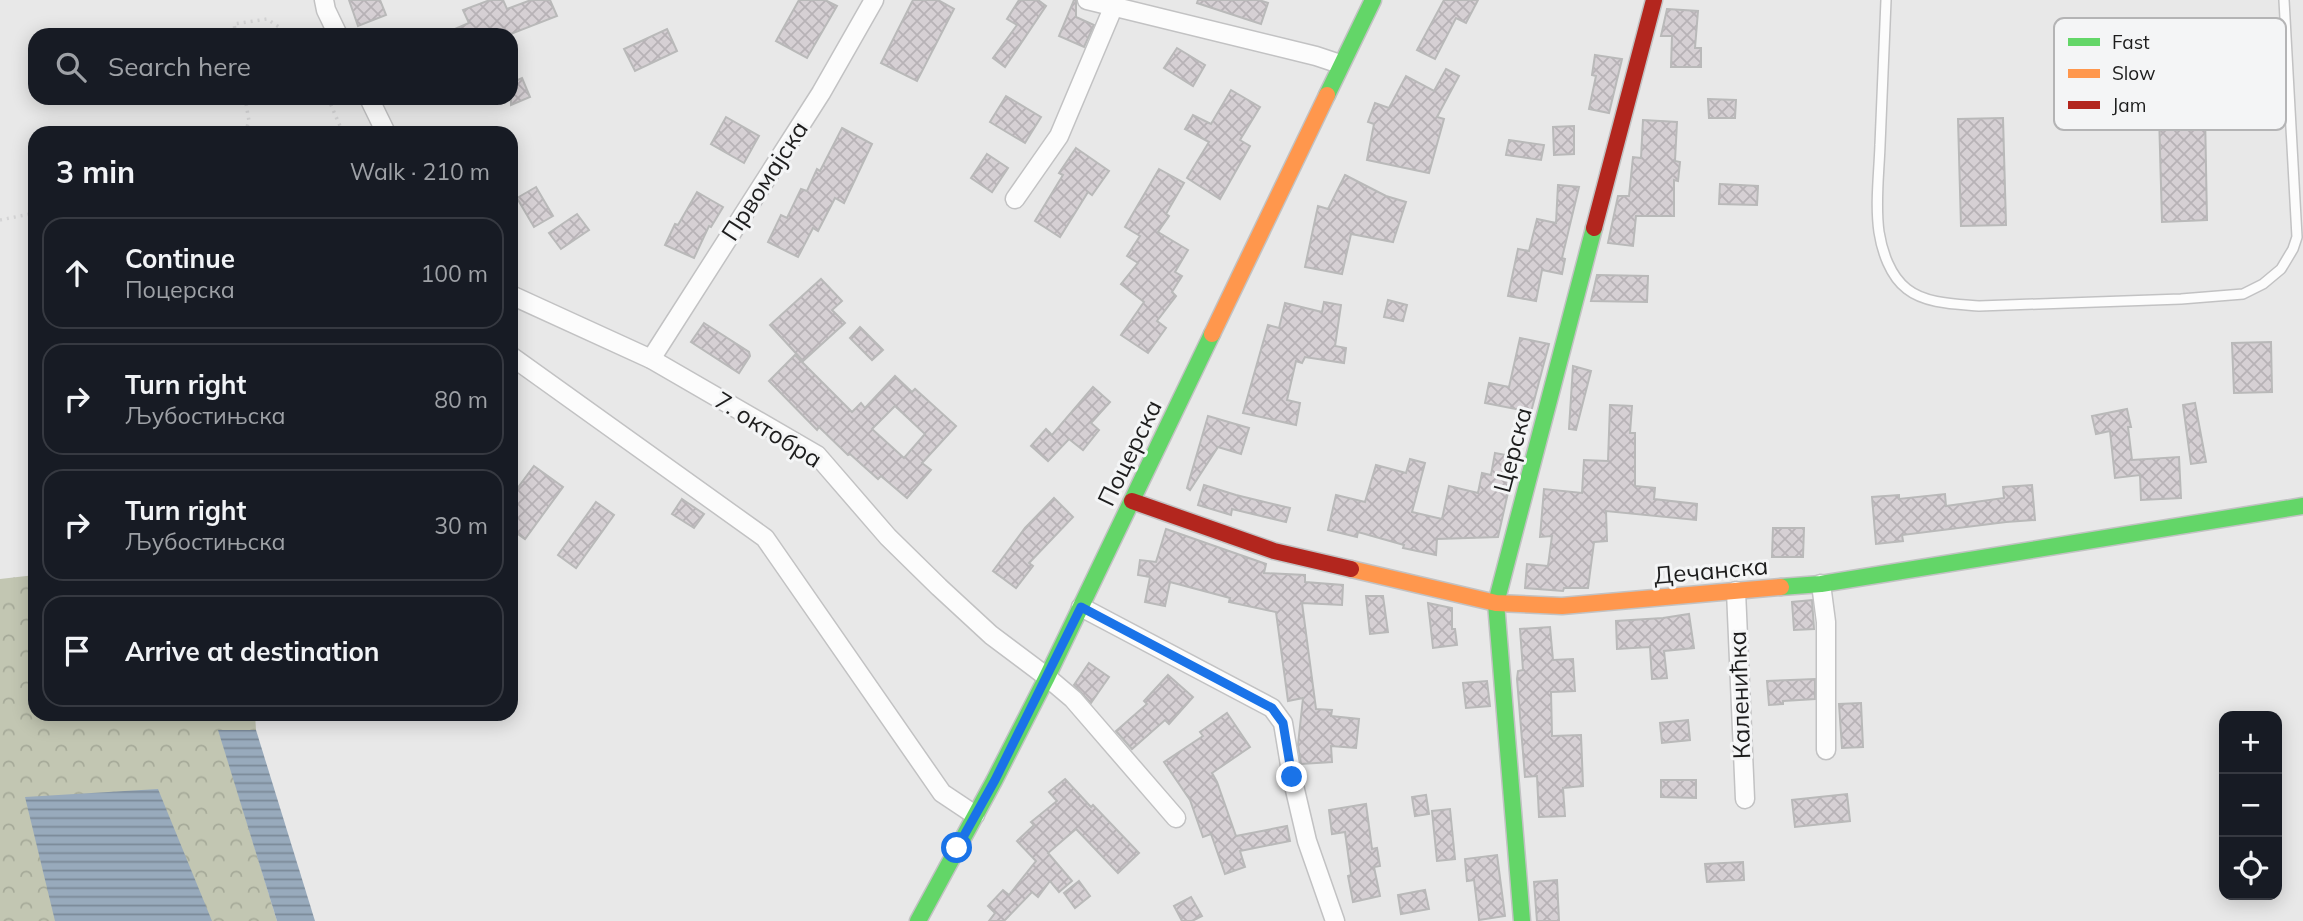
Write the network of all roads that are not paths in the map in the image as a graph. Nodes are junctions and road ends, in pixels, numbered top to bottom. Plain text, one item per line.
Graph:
1 (324, 0) edge
2 (874, 0) edge
3 (1087, 0) edge
4 (1373, 0) edge
5 (1654, 0) edge
6 (1886, 0) edge
7 (2284, 0) edge
8 (1113, 8) junction
9 (2285, 18) edge
10 (335, 28) edge
11 (2286, 36) edge
12 (1340, 64) junction
13 (372, 105) edge
14 (383, 126) edge
15 (1015, 199) dead end
16 (518, 298) edge
17 (650, 359) junction
18 (518, 361) edge
19 (1132, 501) junction
20 (2303, 506) edge
21 (1821, 583) junction
22 (1736, 592) junction
23 (1496, 603) junction
24 (1081, 607) junction
25 (1047, 677) junction
26 (1826, 750) dead end
27 (1745, 799) dead end
28 (975, 815) junction
29 (1176, 818) dead end
30 (918, 921) edge
31 (1335, 921) edge
32 (1522, 921) edge

1 - 10 street
2 - 17 street, Првомајска
3 - 8 street
4 - 12 street, Поцерска
5 - 23 street, Церска
6 - 11 lane
7 - 9 lane
8 - 12 street
8 - 15 street
12 - 19 street, Поцерска
13 - 14 street
16 - 17 street, 7. октобра
17 - 25 street, 7. октобра
18 - 28 street
19 - 23 street, Дечанска
19 - 24 street, Поцерска
20 - 21 street, Дечанска
21 - 22 street, Дечанска
21 - 26 street
22 - 23 street, Дечанска
22 - 27 street, Каленићка
23 - 32 street, Церска
24 - 25 street, Поцерска
24 - 31 street
25 - 28 street, Поцерска
25 - 29 street, 7. октобра
28 - 30 street, Поцерска

